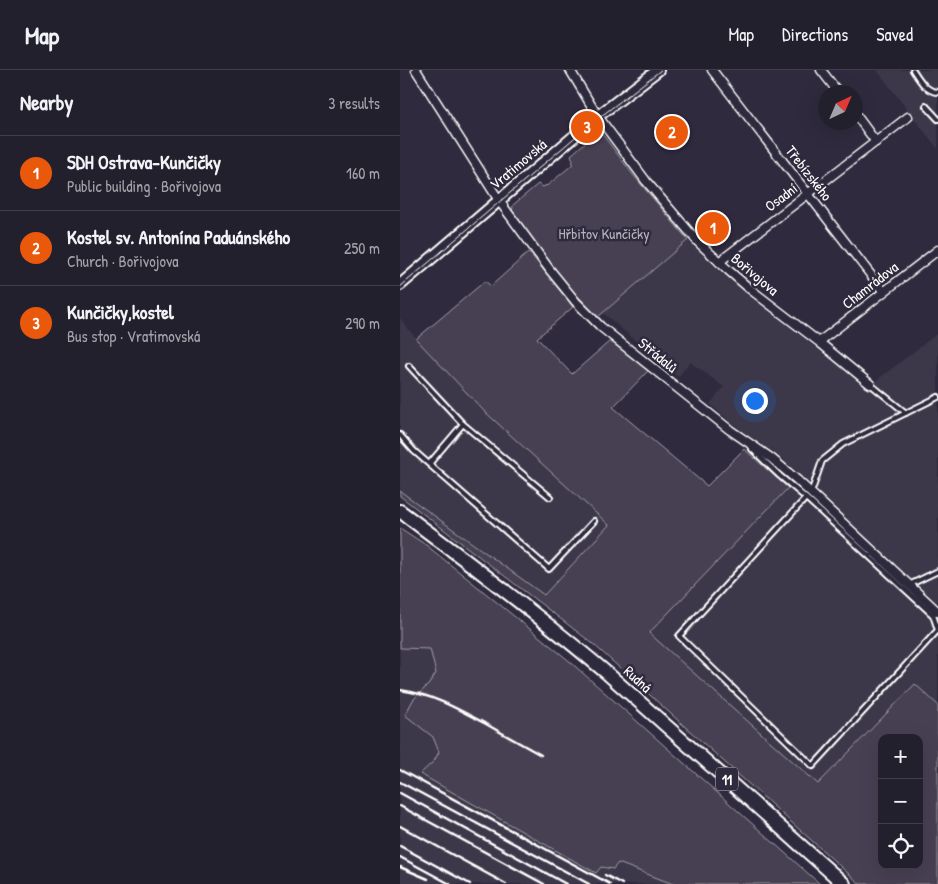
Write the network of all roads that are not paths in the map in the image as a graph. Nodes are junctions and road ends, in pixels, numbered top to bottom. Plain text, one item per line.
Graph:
1 (416, 70) edge
2 (570, 70) edge
3 (658, 70) edge
4 (712, 70) edge
5 (821, 70) edge
6 (912, 70) edge
7 (833, 85) edge
8 (938, 92) edge
9 (926, 106) dead end
10 (598, 116) junction
11 (908, 117) dead end
12 (938, 119) edge
13 (863, 124) edge
14 (876, 142) junction
15 (808, 194) junction
16 (499, 200) junction
17 (938, 250) edge
18 (718, 262) junction
19 (400, 285) edge
20 (884, 292) junction
21 (819, 342) junction
22 (409, 366) dead end
23 (870, 384) joint
24 (938, 397) edge
25 (906, 413) junction
26 (463, 424) junction
27 (400, 435) edge
28 (429, 464) junction
29 (550, 496) dead end
30 (808, 496) junction
31 (400, 511) edge
32 (594, 521) dead end
33 (938, 570) edge
34 (909, 585) junction
35 (937, 610) edge
36 (844, 884) edge

1 - 16 street, Střádalů
2 - 10 street, Bořivojova
3 - 10 street, Vratimovská
4 - 15 street, Třebízského
5 - 7 street
6 - 8 lane
9 - 12 lane
10 - 16 street, Vratimovská
10 - 18 street, Bořivojova
11 - 14 street, Osadní
13 - 14 street
14 - 15 street, Osadní
15 - 18 street, Osadní
15 - 20 street, Třebízského
16 - 19 street, Vratimovská
16 - 30 street, Střádalů
17 - 20 street, Chamrádova
18 - 21 street, Bořivojova
20 - 21 street, Chamrádova
21 - 23 street, Bořivojova
22 - 26 lane
23 - 25 lane
24 - 25 lane
25 - 30 lane
26 - 28 lane
26 - 29 lane
27 - 28 lane
28 - 32 lane
30 - 30 lane
30 - 34 street, Střádalů
31 - 36 main road, Rudná / 11
33 - 34 lane
34 - 35 street, Střádalů

